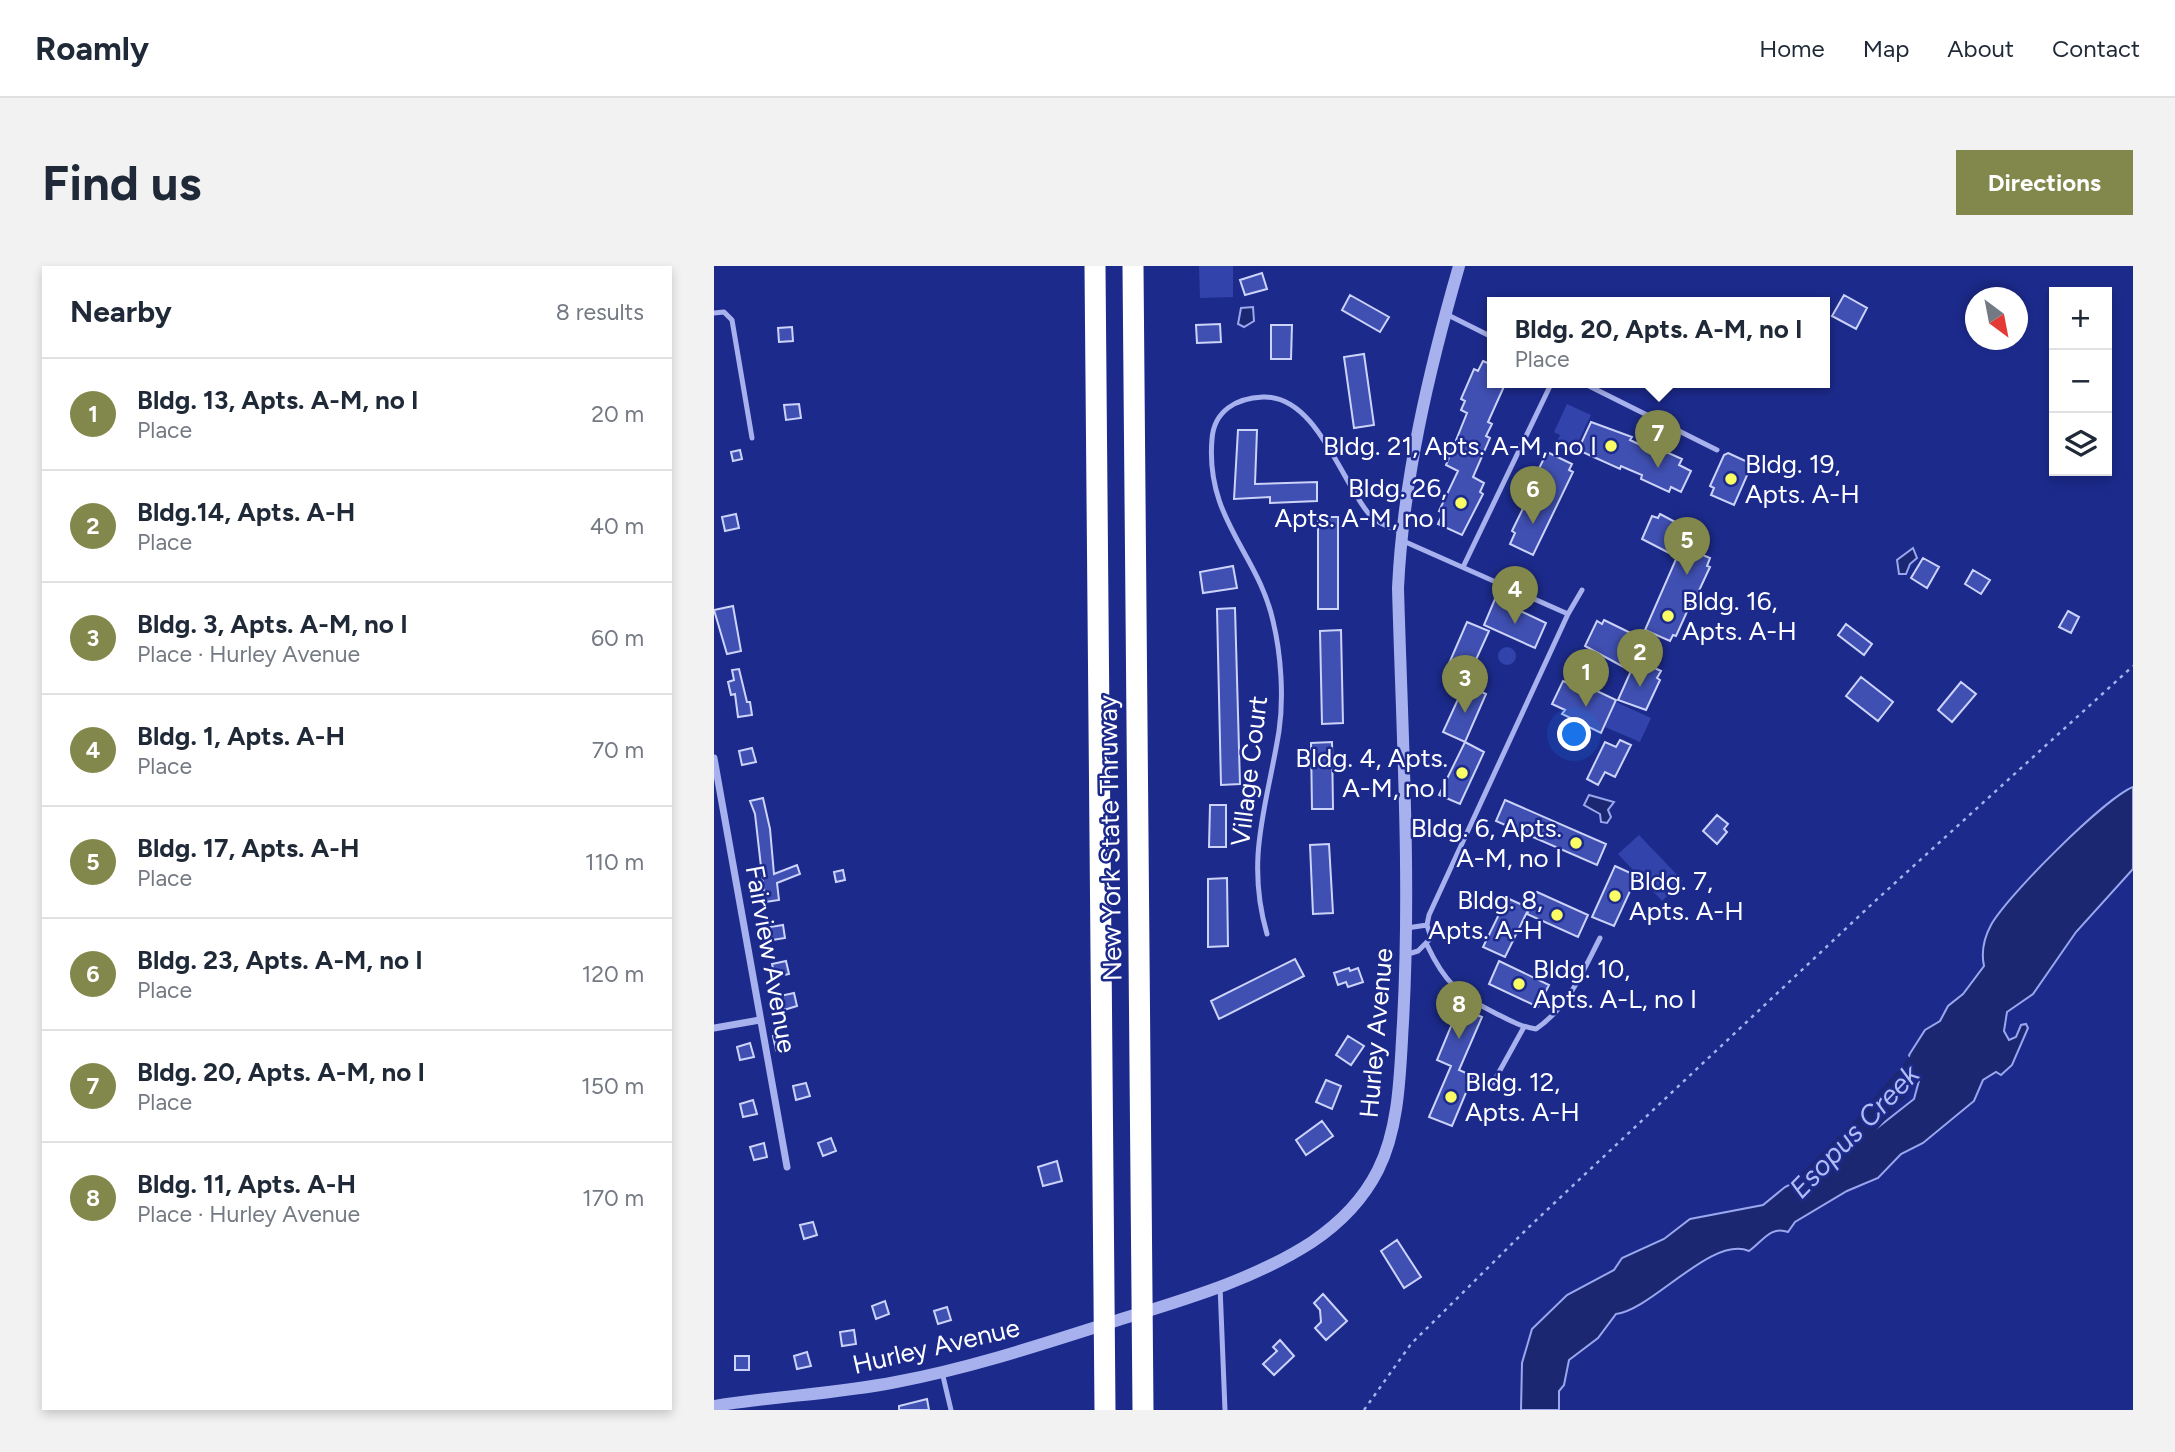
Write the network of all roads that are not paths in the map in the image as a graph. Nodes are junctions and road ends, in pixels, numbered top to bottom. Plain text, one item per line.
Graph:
1 (1095, 266) edge
2 (1133, 266) edge
3 (1459, 266) edge
4 (714, 313) edge
5 (1446, 314) junction
6 (1487, 334) edge
7 (1549, 388) edge
8 (1593, 388) edge
9 (752, 438) dead end
10 (1717, 450) dead end
11 (1401, 536) junction
12 (1464, 565) junction
13 (1582, 590) dead end
14 (1568, 614) junction
15 (714, 758) edge
16 (1427, 925) junction
17 (1407, 928) junction
18 (1267, 934) dead end
19 (1600, 938) dead end
20 (1427, 945) junction
21 (1407, 954) junction
22 (760, 1020) junction
23 (1524, 1027) junction
24 (714, 1028) edge
25 (1493, 1083) dead end
26 (787, 1167) dead end
27 (1220, 1286) junction
28 (942, 1372) junction
29 (714, 1406) edge
30 (744, 1406) edge
31 (951, 1410) edge
32 (1105, 1410) edge
33 (1143, 1410) edge
34 (1225, 1410) edge

1 - 32 highway, New York State Thruway
2 - 33 highway, New York State Thruway
3 - 5 street, Hurley Avenue
4 - 9 lane
5 - 6 lane
5 - 11 street, Hurley Avenue
7 - 12 lane
8 - 10 lane
11 - 12 lane
11 - 17 street, Hurley Avenue
11 - 18 lane, Village Court
12 - 14 lane
13 - 14 lane
14 - 16 lane
15 - 22 street, Fairview Avenue
16 - 17 lane
16 - 20 lane
17 - 21 street, Hurley Avenue
19 - 23 lane
20 - 21 lane
20 - 23 lane
21 - 27 street, Hurley Avenue
22 - 24 street
22 - 26 street, Fairview Avenue
23 - 25 lane
27 - 28 street, Hurley Avenue
27 - 34 lane
28 - 30 street, Hurley Avenue
28 - 31 lane
29 - 30 street, Hurley Avenue

